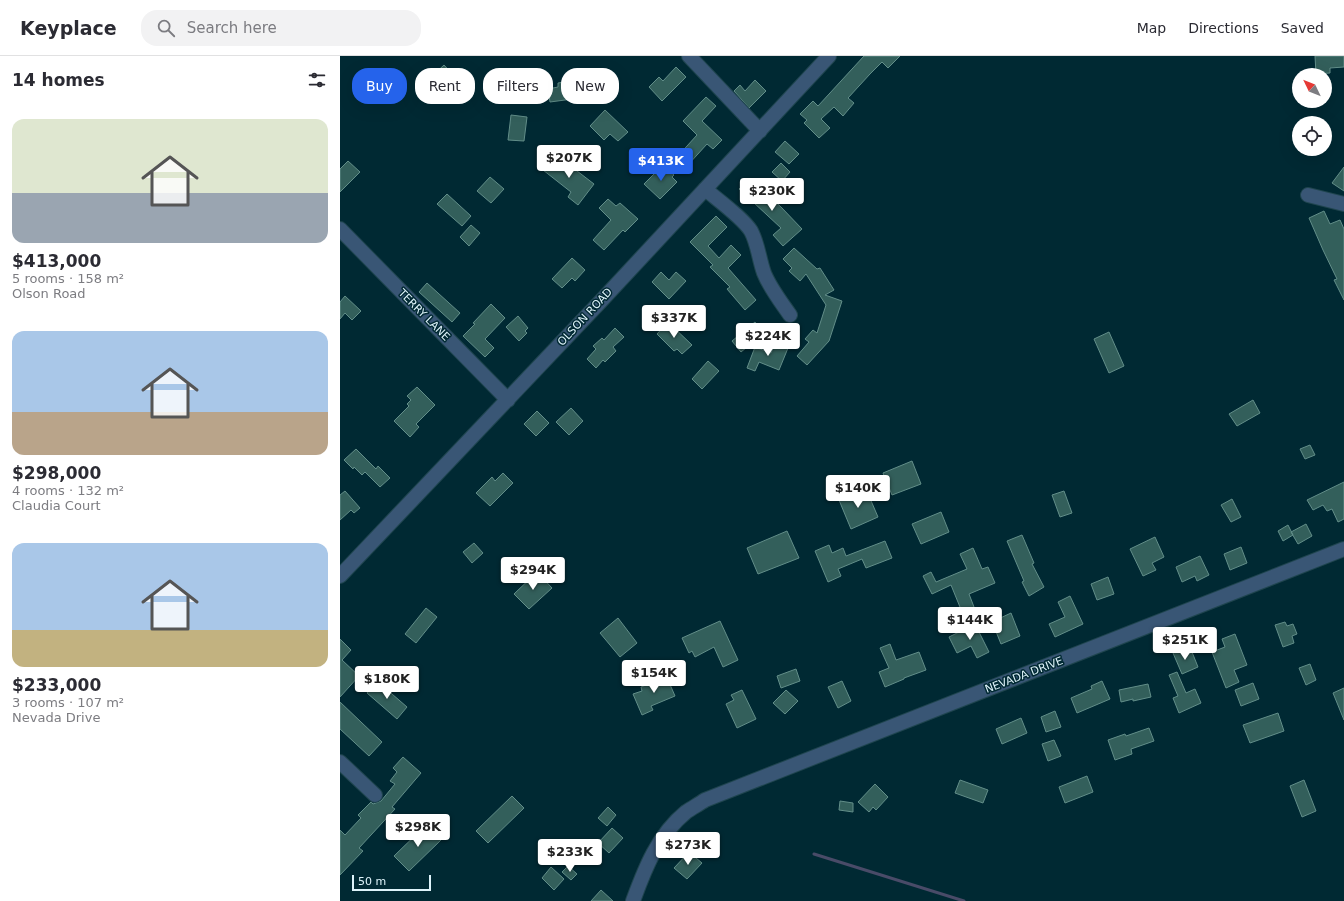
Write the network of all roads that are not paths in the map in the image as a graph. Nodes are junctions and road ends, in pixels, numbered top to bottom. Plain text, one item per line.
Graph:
1 (689, 56) edge
2 (829, 56) edge
3 (760, 131) junction
4 (705, 189) junction
5 (1308, 195) dead end
6 (1344, 204) edge
7 (340, 229) edge
8 (790, 316) dead end
9 (508, 400) junction
10 (1344, 550) edge
11 (340, 576) edge
12 (340, 762) edge
13 (375, 795) dead end
14 (634, 896) edge

1 - 3 street
2 - 3 street, OLSON ROAD
3 - 4 street, OLSON ROAD
4 - 8 street
4 - 9 street, OLSON ROAD
5 - 6 street
7 - 9 street, TERRY LANE
9 - 11 street, OLSON ROAD
10 - 14 street, NEVADA DRIVE
12 - 13 street

